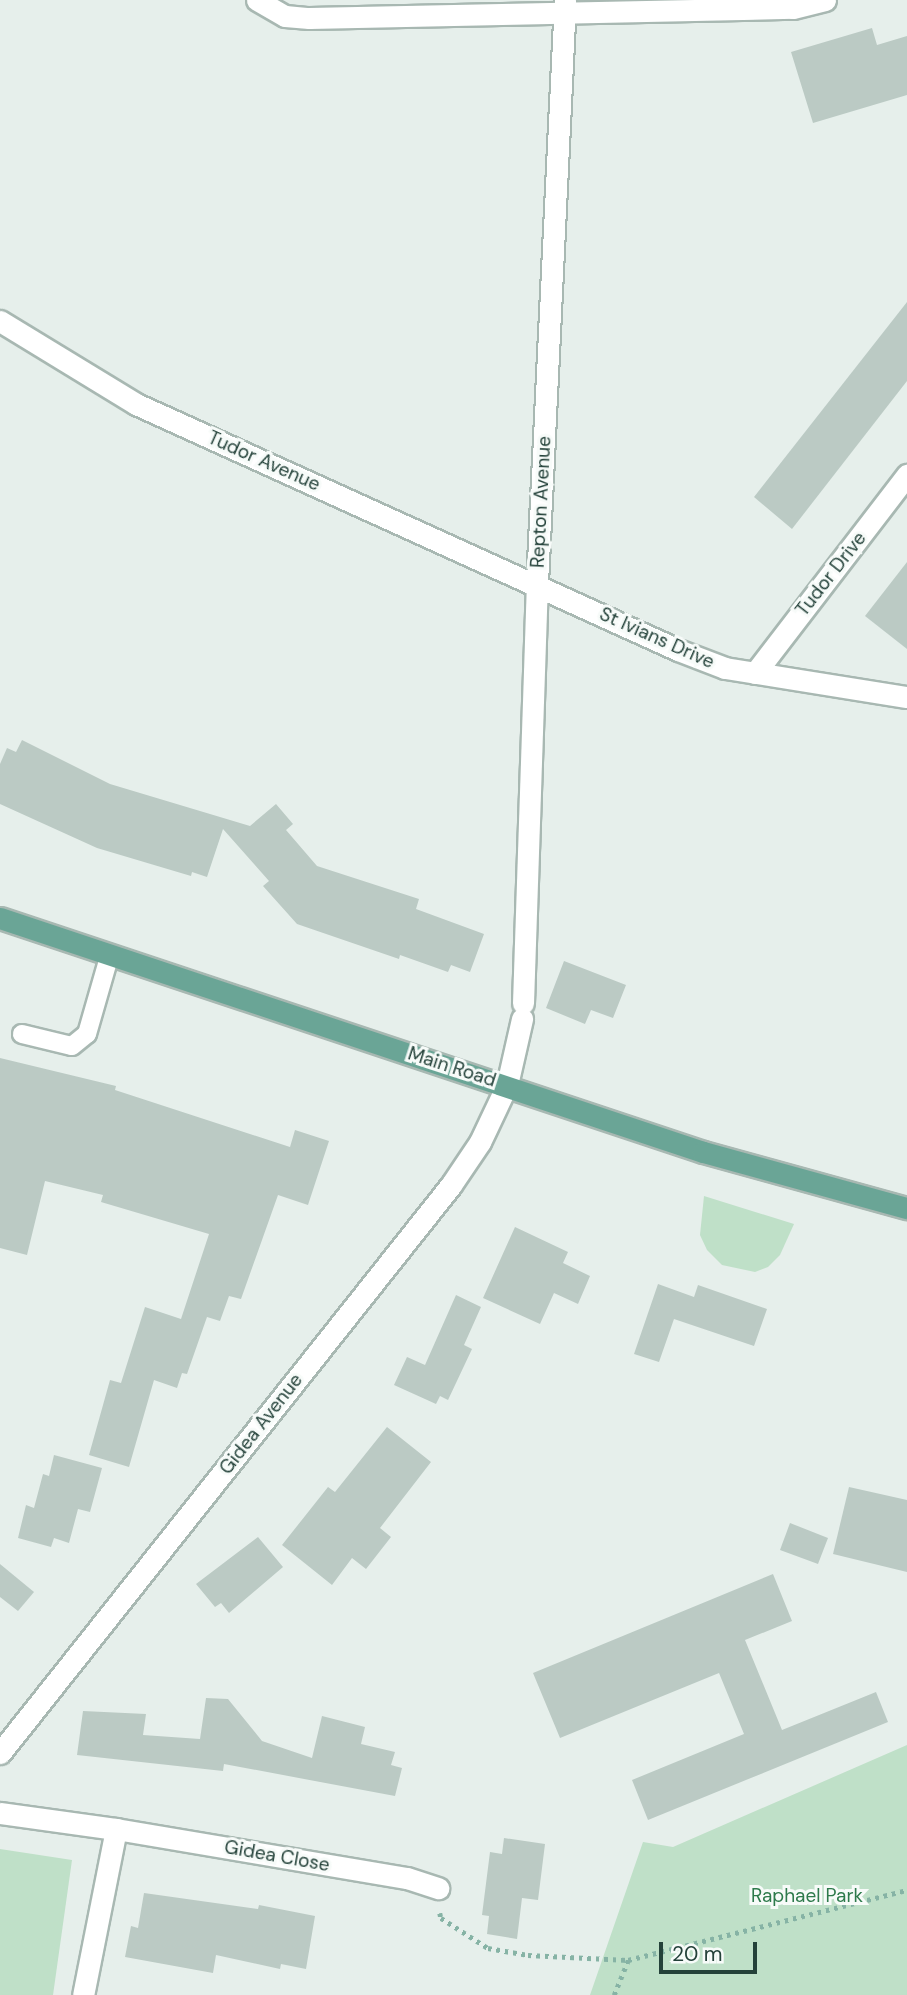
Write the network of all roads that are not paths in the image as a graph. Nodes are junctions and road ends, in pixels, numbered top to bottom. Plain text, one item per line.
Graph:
1 (257, 0) edge
2 (825, 0) edge
3 (792, 4) edge
4 (565, 7) edge
5 (0, 321) edge
6 (907, 475) edge
7 (537, 583) junction
8 (755, 673) junction
9 (907, 697) edge
10 (0, 918) edge
11 (110, 954) junction
12 (22, 1034) dead end
13 (507, 1085) junction
14 (907, 1209) edge
15 (0, 1753) edge
16 (0, 1812) edge
17 (116, 1829) junction
18 (438, 1888) road end
19 (83, 1995) edge

1 - 4 street
2 - 3 street
3 - 4 street
4 - 7 street, Repton Avenue
5 - 7 street, Tudor Avenue
6 - 8 street, Tudor Drive
7 - 8 street, St Ivians Drive
7 - 13 street, Repton Avenue
8 - 9 street, St Ivians Drive
10 - 11 main road, Main Road
11 - 12 lane
11 - 13 main road, Main Road
13 - 14 main road, Main Road
13 - 15 street, Gidea Avenue
16 - 17 street, Gidea Close
17 - 18 street, Gidea Close
17 - 19 street

